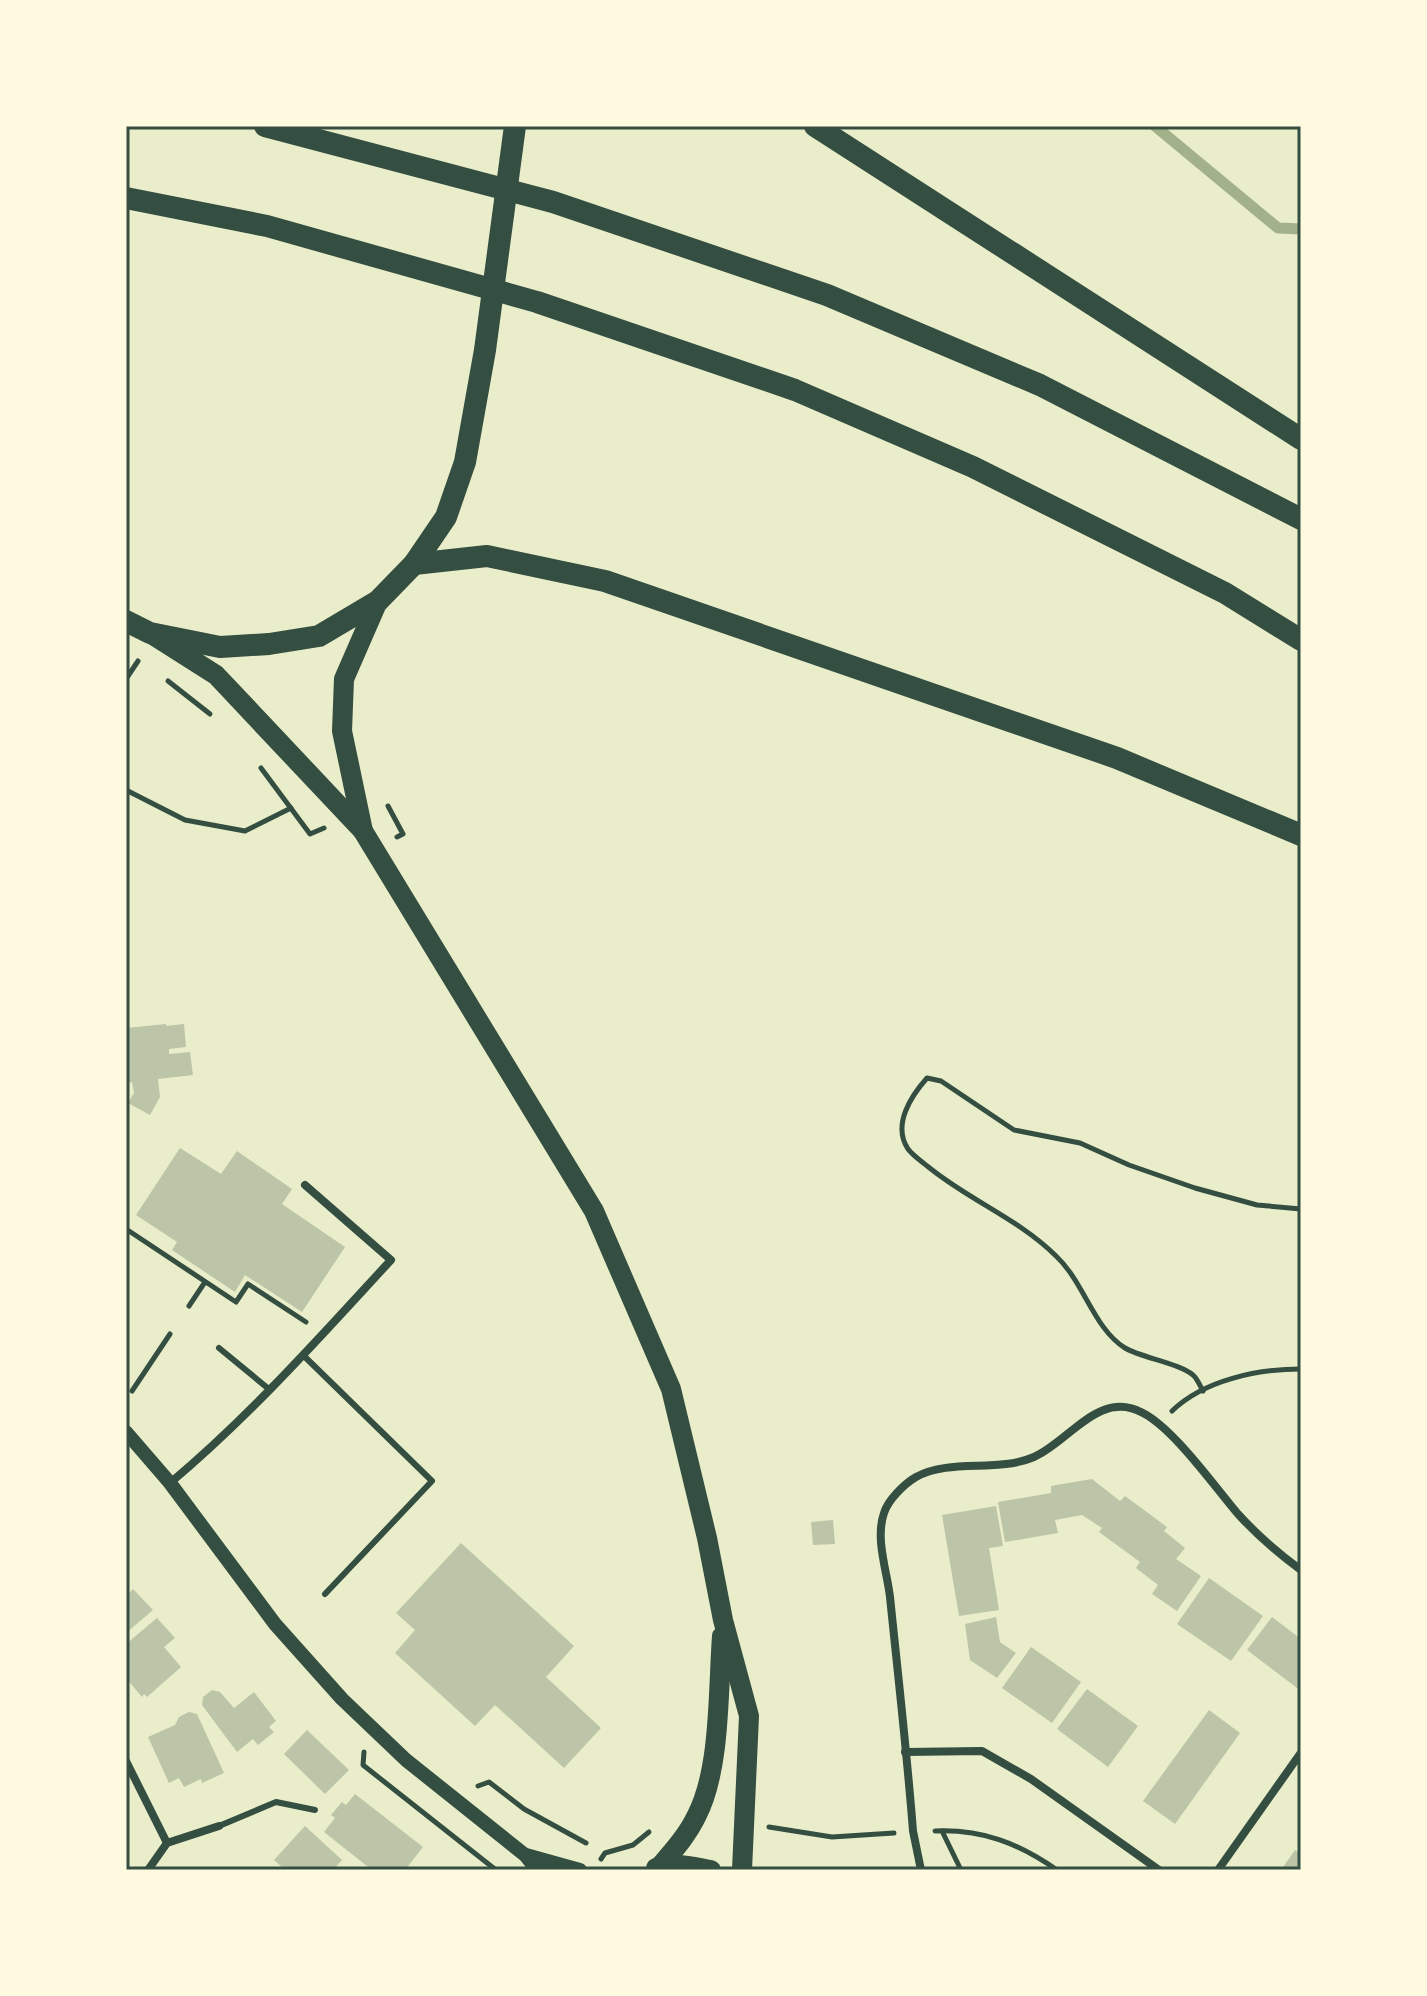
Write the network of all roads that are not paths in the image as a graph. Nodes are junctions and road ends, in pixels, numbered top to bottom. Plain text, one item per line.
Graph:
1 (265, 126) edge
2 (815, 126) edge
3 (514, 129) edge
4 (126, 198) edge
5 (1301, 439) edge
6 (1301, 519) edge
7 (414, 564) junction
8 (378, 601) junction
9 (126, 621) edge
10 (150, 633) junction
11 (1301, 640) edge
12 (363, 831) junction
13 (1301, 835) edge
14 (305, 1185) dead end
15 (219, 1348) dead end
16 (304, 1356) junction
17 (270, 1390) junction
18 (126, 1432) edge
19 (170, 1483) junction
20 (1301, 1570) edge
21 (325, 1594) dead end
22 (723, 1620) junction
23 (905, 1752) junction
24 (1300, 1754) edge
25 (126, 1761) edge
26 (315, 1810) dead end
27 (219, 1826) joint
28 (167, 1843) junction
29 (525, 1855) junction
30 (657, 1868) edge
31 (148, 1870) edge
32 (537, 1870) edge
33 (580, 1870) edge
34 (711, 1870) edge
35 (742, 1870) edge
36 (921, 1870) edge
37 (1159, 1870) edge
38 (1218, 1870) edge

1 - 6 highway
2 - 5 highway
3 - 7 highway
4 - 11 highway
7 - 8 highway
7 - 13 highway
8 - 10 highway
8 - 12 main road
9 - 10 highway
10 - 12 main road
12 - 22 main road
14 - 16 street
15 - 17 lane
16 - 17 street
16 - 21 lane
17 - 19 street
18 - 19 street
19 - 29 street
20 - 23 street
22 - 30 main road
22 - 35 main road
23 - 36 street
23 - 37 street
24 - 38 street
25 - 28 street
26 - 27 lane
27 - 28 street
28 - 31 street
29 - 32 street
29 - 33 street
30 - 34 main road

